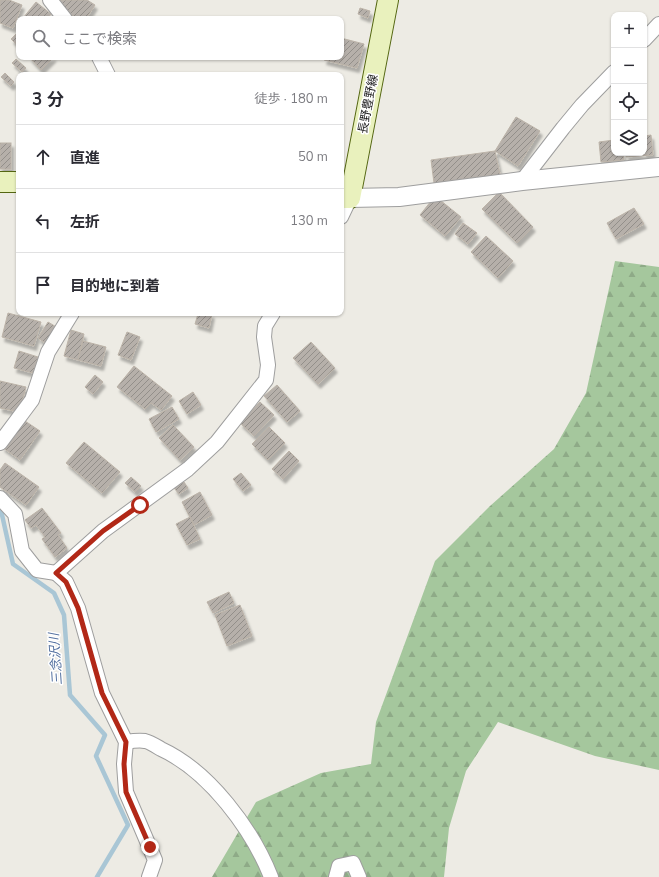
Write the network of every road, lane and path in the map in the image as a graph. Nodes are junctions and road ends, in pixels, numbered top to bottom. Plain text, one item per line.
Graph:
1 (50, 0) edge
2 (388, 0) edge
3 (63, 16) edge
4 (659, 24) edge
5 (647, 37) edge
6 (100, 60) edge
7 (106, 72) edge
8 (611, 75) edge
9 (659, 167) edge
10 (0, 182) edge
11 (16, 182) edge
12 (522, 182) junction
13 (346, 198) edge
14 (70, 316) edge
15 (271, 316) edge
16 (0, 443) edge
17 (0, 498) edge
18 (56, 573) junction
19 (126, 742) junction
20 (149, 877) edge
21 (271, 877) edge
22 (336, 877) edge
23 (359, 877) edge

1 - 3 street
2 - 13 main road, 長野豊野線
4 - 5 street
6 - 7 street
8 - 12 street
9 - 12 street
10 - 11 main road
12 - 13 street
14 - 16 street
15 - 18 street
17 - 18 street
18 - 19 street
19 - 20 street
19 - 21 street
22 - 23 street

